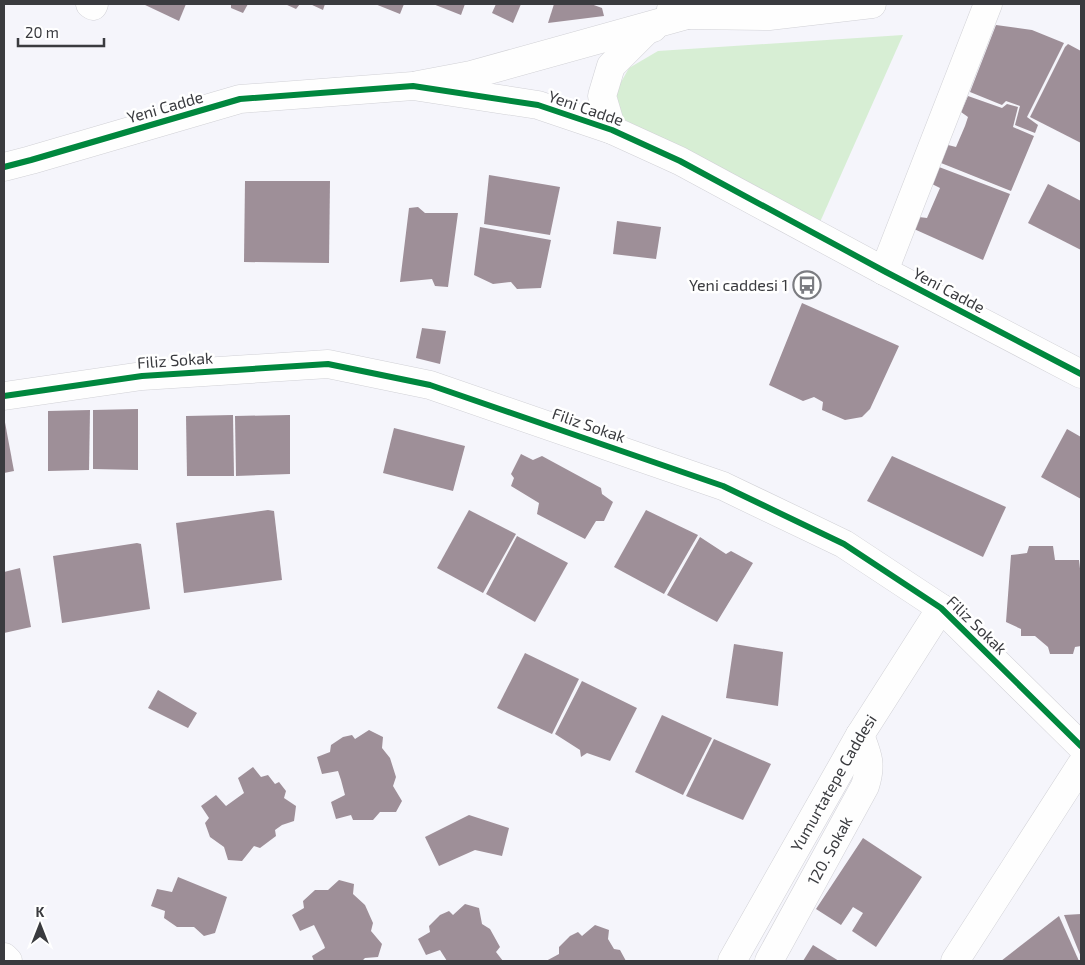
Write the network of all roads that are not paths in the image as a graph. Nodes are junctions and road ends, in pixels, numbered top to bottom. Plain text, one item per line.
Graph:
1 (657, 4) edge
2 (872, 4) edge
3 (988, 4) edge
4 (687, 15) junction
5 (413, 86) junction
6 (612, 130) junction
7 (4, 167) edge
8 (884, 271) junction
9 (1081, 374) edge
10 (4, 396) edge
11 (941, 608) junction
12 (860, 735) junction
13 (1081, 746) edge
14 (1081, 764) edge
15 (4, 957) edge
16 (8, 961) edge
17 (732, 961) edge
18 (769, 961) edge
19 (955, 961) edge

1 - 4 street
2 - 4 street
3 - 8 street
4 - 5 street
4 - 6 street
5 - 6 street, Yeni Cadde
5 - 7 street, Yeni Cadde
6 - 8 street, Yeni Cadde
8 - 9 street, Yeni Cadde
10 - 11 street, Filiz Sokak
11 - 12 street, Yumurtatepe Caddesi
11 - 13 street, Filiz Sokak
12 - 17 street, Yumurtatepe Caddesi
12 - 18 street, 120. Sokak
14 - 19 street
15 - 16 street

